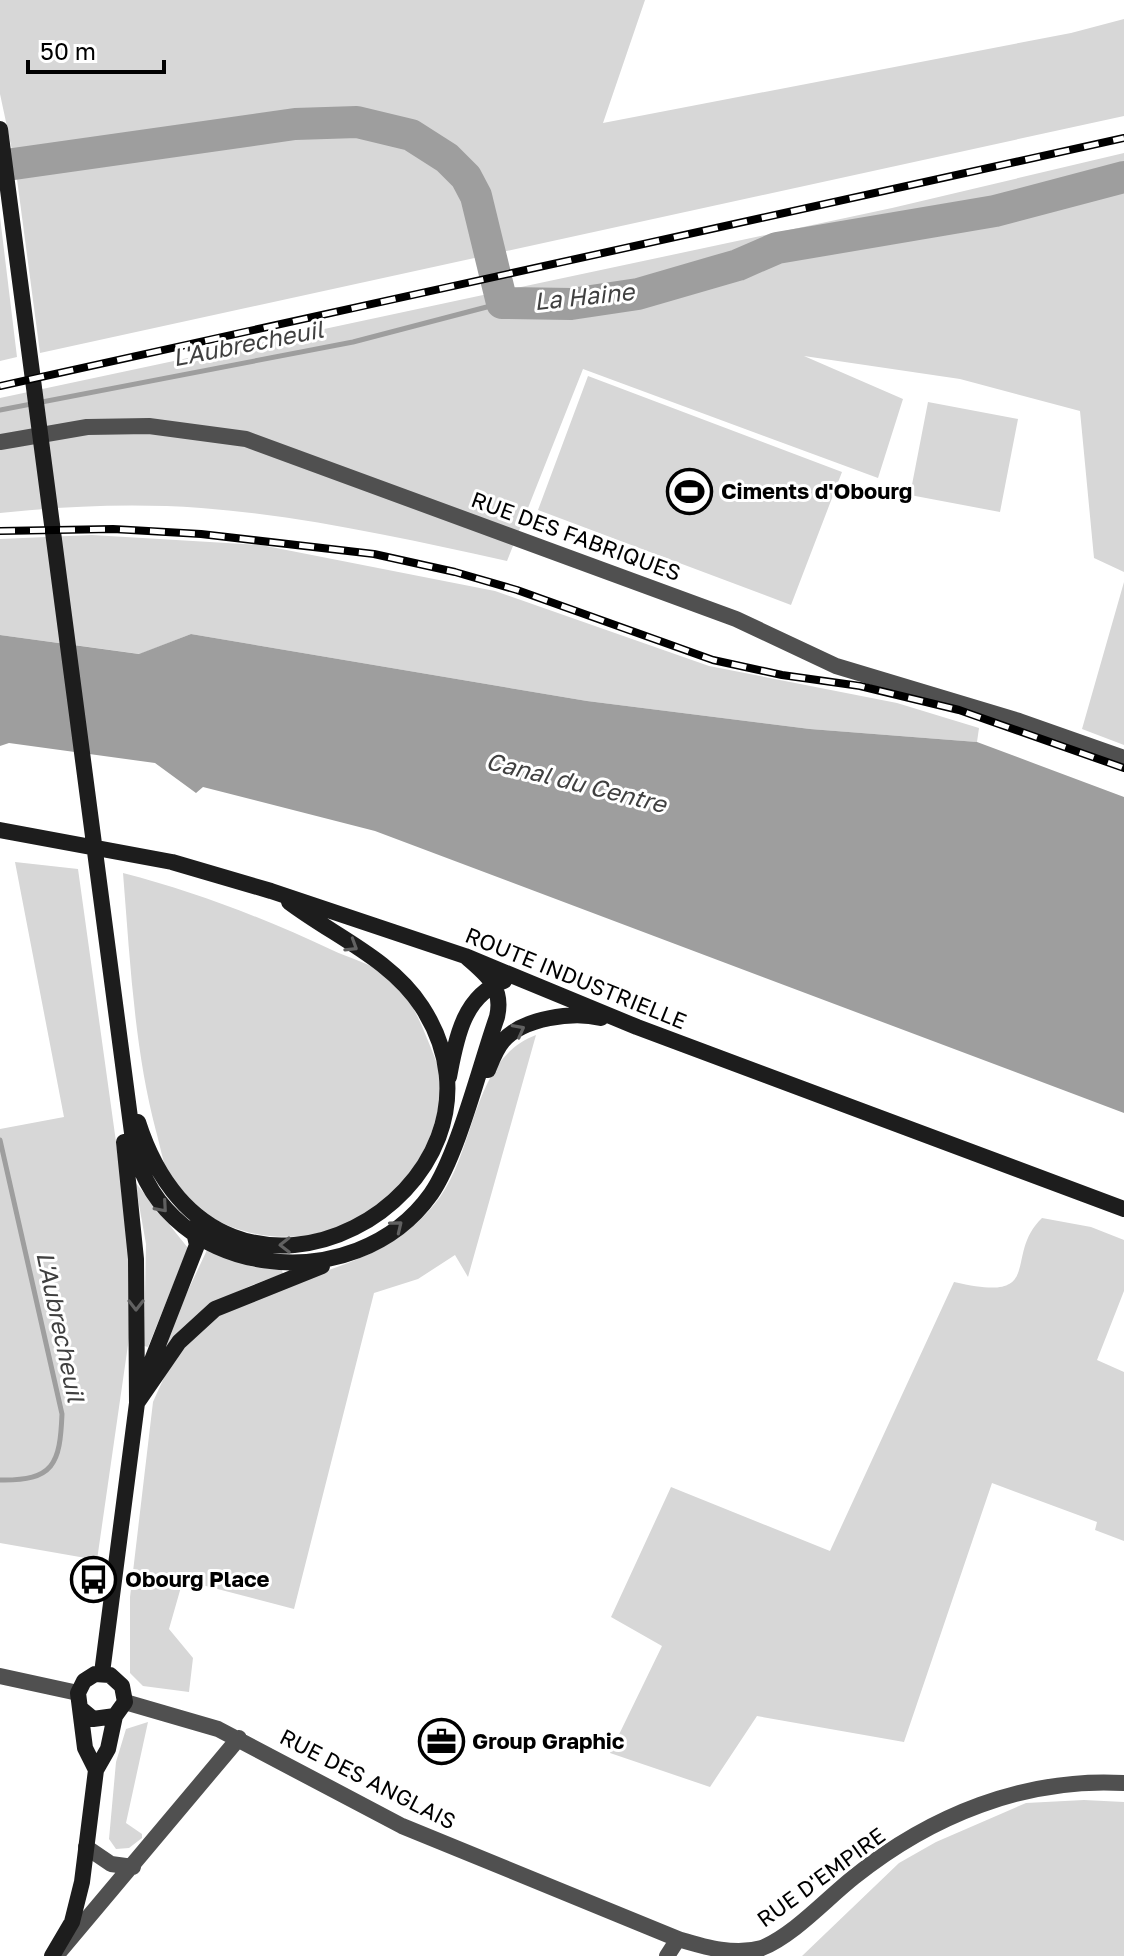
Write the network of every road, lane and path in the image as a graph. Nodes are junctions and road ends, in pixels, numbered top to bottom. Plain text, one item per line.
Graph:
1 (0, 129) edge
2 (0, 442) edge
3 (1124, 758) edge
4 (0, 830) edge
5 (271, 891) junction
6 (465, 956) junction
7 (521, 978) junction
8 (494, 984) junction
9 (637, 1027) junction
10 (118, 1033) junction
11 (125, 1080) junction
12 (446, 1091) junction
13 (444, 1170) junction
14 (185, 1208) junction
15 (1124, 1209) edge
16 (197, 1236) junction
17 (351, 1252) junction
18 (137, 1403) junction
19 (102, 1673) junction
20 (0, 1676) edge
21 (80, 1701) junction
22 (120, 1709) junction
23 (239, 1738) junction
24 (96, 1770) junction
25 (1124, 1783) edge
26 (86, 1847) junction
27 (133, 1867) junction
28 (678, 1939) junction
29 (54, 1956) edge
30 (667, 1956) edge

1 - 10 main road
2 - 3 street, RUE DES FABRIQUES
4 - 5 main road, ROUTE INDUSTRIELLE
5 - 6 main road, ROUTE INDUSTRIELLE
5 -> 12 main road
6 - 7 main road, ROUTE INDUSTRIELLE
6 - 8 main road
7 - 8 main road
7 - 9 main road, ROUTE INDUSTRIELLE
8 - 12 main road
8 - 13 main road
13 -> 9 main road
9 - 15 main road, ROUTE INDUSTRIELLE
10 - 11 main road
10 -> 18 main road
11 - 14 main road
11 -> 16 main road
12 -> 14 main road
17 -> 13 main road
14 - 16 main road
16 - 17 main road
16 - 18 main road
17 - 18 main road
18 - 19 main road
19 - 21 main road
19 - 22 main road
20 - 21 street
21 - 22 main road
21 - 24 main road
22 - 23 street, RUE DES ANGLAIS
22 - 24 main road
23 - 27 street
23 - 28 street, RUE DES ANGLAIS
24 - 26 main road
25 - 28 street, RUE D'EMPIRE
26 - 27 street
26 - 29 main road
27 - 29 street
28 - 30 street

